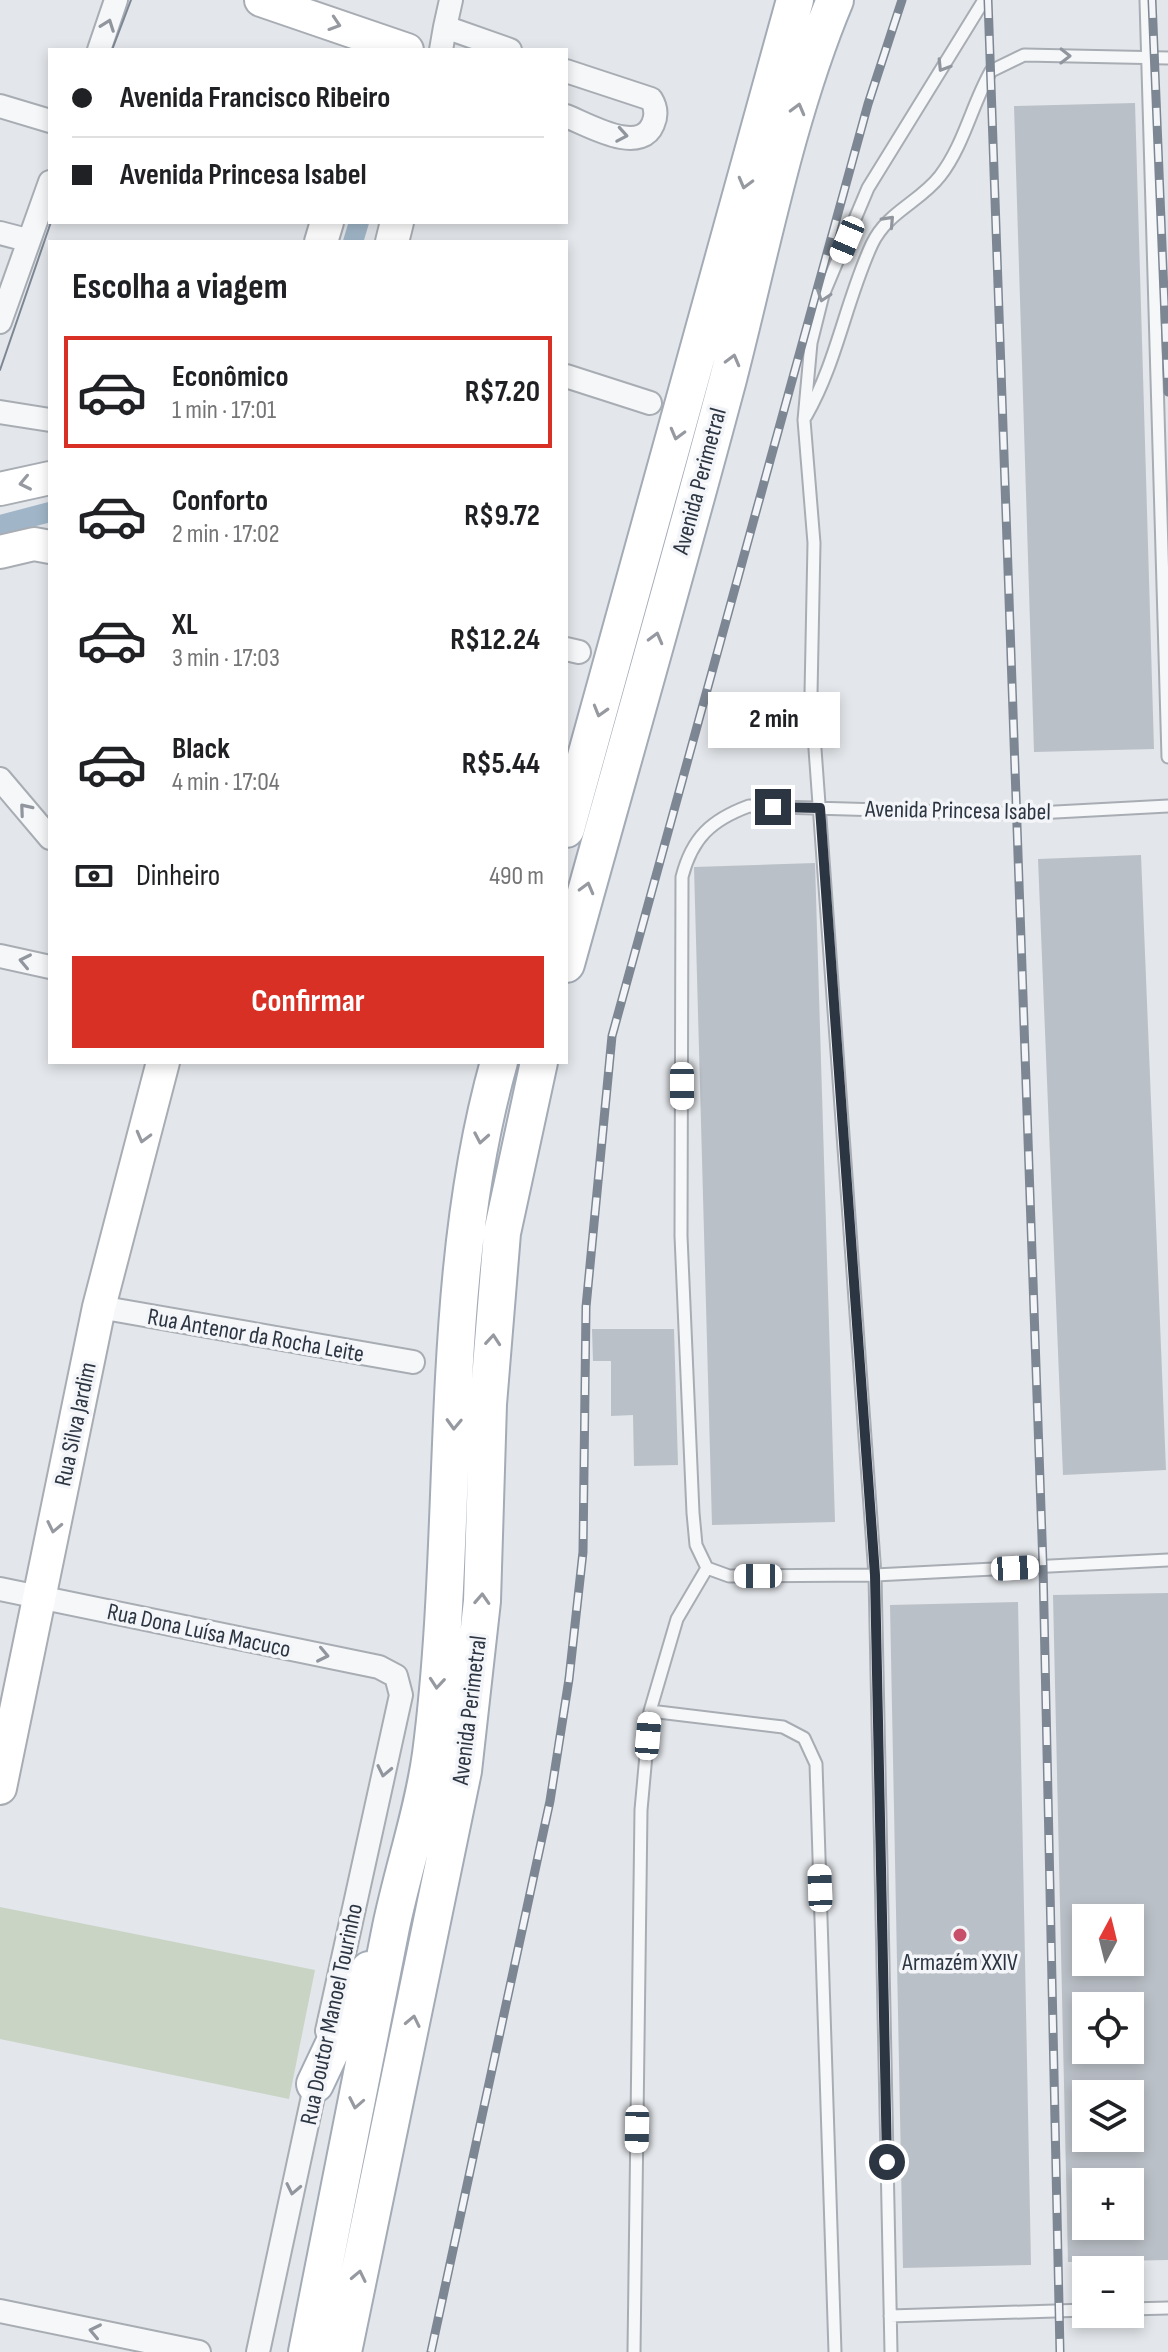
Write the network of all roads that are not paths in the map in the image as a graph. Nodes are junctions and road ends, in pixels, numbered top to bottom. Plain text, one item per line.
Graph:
1 (116, 0) edge
2 (261, 0) edge
3 (451, 0) edge
4 (795, 0) edge
5 (835, 0) edge
6 (984, 0) edge
7 (1146, 0) edge
8 (445, 27) junction
9 (390, 46) edge
10 (100, 48) edge
11 (441, 48) edge
12 (504, 48) edge
13 (1148, 57) junction
14 (1168, 58) edge
15 (568, 72) edge
16 (0, 106) edge
17 (568, 117) edge
18 (48, 120) edge
19 (48, 187) edge
20 (0, 233) edge
21 (27, 240) junction
22 (0, 322) edge
23 (568, 377) edge
24 (650, 403) dead end
25 (0, 412) edge
26 (48, 420) edge
27 (804, 420) junction
28 (48, 478) edge
29 (0, 489) edge
30 (42, 545) edge
31 (0, 552) edge
32 (1168, 757) edge
33 (0, 779) edge
34 (1168, 806) edge
35 (820, 808) junction
36 (568, 822) edge
37 (48, 836) edge
38 (0, 956) edge
39 (568, 957) edge
40 (48, 967) edge
41 (162, 1064) edge
42 (498, 1064) edge
43 (539, 1064) edge
44 (99, 1307) junction
45 (413, 1362) dead end
46 (1168, 1560) edge
47 (707, 1568) junction
48 (875, 1575) junction
49 (0, 1589) edge
50 (39, 1597) junction
51 (396, 1676) joint
52 (650, 1711) junction
53 (0, 1788) edge
54 (392, 1922) junction
55 (315, 2084) junction
56 (1168, 2308) edge
57 (1144, 2309) edge
58 (1072, 2310) edge
59 (0, 2311) edge
60 (890, 2316) junction
61 (199, 2352) edge
62 (258, 2352) edge
63 (307, 2352) edge
64 (343, 2352) edge
65 (634, 2352) edge
66 (835, 2352) edge
67 (891, 2352) edge

10 -> 1 street
2 -> 9 street
3 - 8 street
4 -> 36 main road, Avenida Perimetral
39 -> 5 main road, Avenida Perimetral
6 -> 27 lane
7 - 13 lane
8 - 11 street
8 - 12 street
13 - 14 lane
27 -> 13 lane
13 - 32 lane
17 -> 15 street
16 - 18 street
19 - 21 street
20 - 21 street
21 - 22 street
23 - 24 street
25 - 26 street
27 - 35 lane
28 -> 29 street
30 - 31 street
37 -> 33 street
34 - 35 lane, Avenida Princesa Isabel
35 - 47 lane, Avenida Princesa Isabel
35 - 48 lane
40 -> 38 street
41 -> 44 street, Rua Silva Jardim
42 -> 54 main road, Avenida Perimetral
64 -> 43 main road, Avenida Perimetral
44 - 45 street, Rua Antenor da Rocha Leite
44 -> 50 street, Rua Silva Jardim
46 - 48 lane
47 - 48 lane
47 - 52 lane
48 - 60 lane
49 - 50 street, Rua Dona Luísa Macuco
50 -> 51 street, Rua Dona Luísa Macuco
50 - 53 street, Rua Silva Jardim
51 -> 55 street, Rua Doutor Manoel Tourinho
52 - 65 lane
52 - 66 lane
54 - 55 main road
54 -> 63 main road, Avenida Perimetral
55 -> 62 street, Rua Doutor Manoel Tourinho
56 - 57 lane
58 - 60 lane
61 -> 59 street
60 - 67 lane

